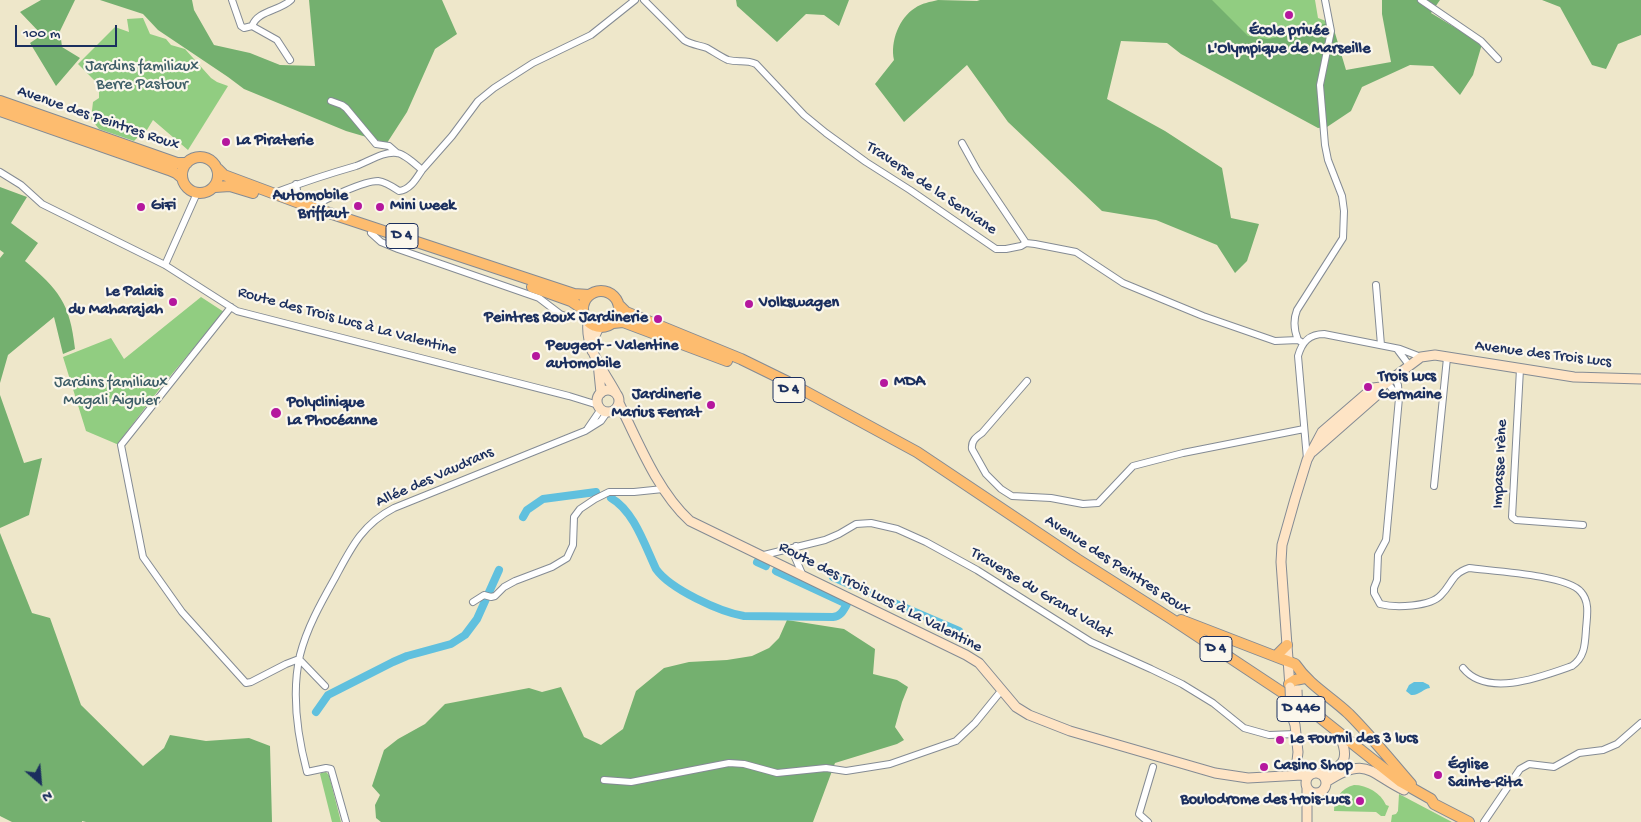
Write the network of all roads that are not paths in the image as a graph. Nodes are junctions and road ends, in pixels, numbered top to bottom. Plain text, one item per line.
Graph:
1 (232, 0) edge
2 (292, 0) edge
3 (635, 0) edge
4 (644, 0) edge
5 (1325, 0) edge
6 (1421, 0) edge
7 (252, 26) junction
8 (1498, 59) dead end
9 (290, 60) dead end
10 (0, 101) edge
11 (331, 101) dead end
12 (0, 111) edge
13 (962, 142) dead end
14 (398, 153) junction
15 (187, 163) junction
16 (218, 170) junction
17 (422, 170) junction
18 (0, 172) edge
19 (182, 178) junction
20 (296, 184) junction
21 (215, 187) junction
22 (197, 193) junction
23 (274, 193) junction
24 (300, 203) junction
25 (313, 207) junction
26 (371, 233) junction
27 (1026, 243) junction
28 (165, 265) junction
29 (1376, 285) dead end
30 (589, 295) junction
31 (620, 306) junction
32 (231, 307) junction
33 (585, 315) junction
34 (613, 323) junction
35 (599, 327) junction
36 (1300, 341) junction
37 (1381, 345) junction
38 (1396, 348) junction
39 (592, 351) junction
40 (1444, 358) junction
41 (1415, 361) junction
42 (598, 363) junction
43 (1520, 369) junction
44 (1641, 379) edge
45 (1027, 381) dead end
46 (1387, 382) junction
47 (600, 393) junction
48 (616, 393) junction
49 (619, 403) junction
50 (605, 409) junction
51 (631, 429) junction
52 (1304, 429) junction
53 (1310, 456) junction
54 (956, 478) junction
55 (1434, 486) dead end
56 (663, 489) junction
57 (1583, 525) dead end
58 (796, 546) junction
59 (764, 555) junction
60 (803, 576) junction
61 (473, 602) dead end
62 (1170, 618) junction
63 (1287, 645) junction
64 (1276, 656) junction
65 (300, 659) junction
66 (1291, 662) junction
67 (1463, 668) dead end
68 (1261, 680) junction
69 (1295, 684) junction
70 (325, 686) dead end
71 (1001, 691) junction
72 (1295, 722) junction
73 (1641, 723) edge
74 (1341, 739) junction
75 (1298, 756) junction
76 (1153, 766) dead end
77 (1291, 776) junction
78 (1311, 779) junction
79 (604, 780) dead end
80 (1326, 782) junction
81 (1316, 793) junction
82 (1411, 793) junction
83 (1307, 806) junction
84 (346, 822) edge
85 (1148, 822) edge
86 (1307, 822) edge
87 (1469, 822) edge
88 (1484, 822) edge

1 - 7 street
2 - 7 street
3 - 17 street
4 - 27 street, Traverse de la Serviane
5 - 36 street
6 - 8 street
7 - 9 street
10 - 15 main road, Avenue des Peintres Roux
11 - 14 street
12 - 19 main road, Avenue des Peintres Roux
13 - 27 street
14 - 17 street
14 - 20 street
15 - 16 main road
15 - 19 main road
16 - 21 main road
16 - 23 main road, D 4
17 - 25 street
18 - 28 street, Route des Trois Lucs à La Valentine
19 - 22 main road
20 - 23 street
20 - 24 street
21 - 22 main road
21 - 26 main road, D 4
22 - 28 street
23 - 24 main road, D 4
24 - 25 main road, D 4
25 - 30 main road, D 4
26 - 33 main road, D 4
26 - 33 street
27 - 36 street, Traverse de la Serviane
28 - 32 street, Route des Trois Lucs à La Valentine
29 - 37 street
30 - 31 main road
30 - 33 main road
31 - 34 main road
31 - 54 main road, Avenue des Peintres Roux / D 4
32 - 50 street, Route des Trois Lucs à La Valentine
32 - 65 street
33 - 35 main road
33 - 39 street
34 - 35 main road
34 - 54 main road, Avenue des Peintres Roux / D 4
35 - 39 street
36 - 37 street, Avenue des Trois Lucs
36 - 52 street
37 - 38 street, Avenue des Trois Lucs
38 - 41 street, Avenue des Trois Lucs
38 - 41 street
39 - 42 street
40 - 41 street, Avenue des Trois Lucs
40 - 43 street, Avenue des Trois Lucs
40 - 55 street
41 - 46 street
42 - 47 street
42 - 48 street
43 - 44 street, Avenue des Trois Lucs
43 - 57 street, Impasse Irène
45 - 52 street
46 - 53 street
46 - 67 street
47 - 48 street
47 - 50 street
48 - 49 street
49 - 50 street
49 - 51 street, Route des Trois Lucs à La Valentine
50 - 51 street, Route des Trois Lucs à La Valentine
50 - 65 street, Allée des Vaudrans
51 - 56 street, Route des Trois Lucs à La Valentine
52 - 53 street
53 - 63 street
54 - 62 main road, Avenue des Peintres Roux / D 4
56 - 59 street, Route des Trois Lucs à La Valentine
56 - 61 street
58 - 59 street, Traverse du Grand Valat
58 - 60 street
58 - 72 street, Traverse du Grand Valat
59 - 60 street, Route des Trois Lucs à La Valentine
60 - 71 street, Route des Trois Lucs à La Valentine
62 - 64 main road
62 - 68 main road, Avenue des Peintres Roux / D 4
63 - 64 main road
63 - 66 street
64 - 66 main road
65 - 70 street
65 - 84 street, Allée des Vaudrans
66 - 69 main road
66 - 69 street
68 - 74 main road, Avenue des Peintres Roux / D 44G
68 - 82 main road, Avenue des Peintres Roux / D 4
69 - 72 street, bridge
69 - 82 main road
71 - 77 street, Route des Trois Lucs à La Valentine
71 - 79 street
72 - 75 street
73 - 88 street
74 - 78 street, D 44G
74 - 82 main road, Avenue des Peintres Roux / D 44G
75 - 77 street
75 - 78 street
76 - 85 street
77 - 78 street, Route des Trois Lucs à La Valentine
78 - 80 street
78 - 81 street
78 - 83 street
80 - 81 street
80 - 82 street
81 - 83 street
82 - 87 main road, D 4
83 - 86 street

